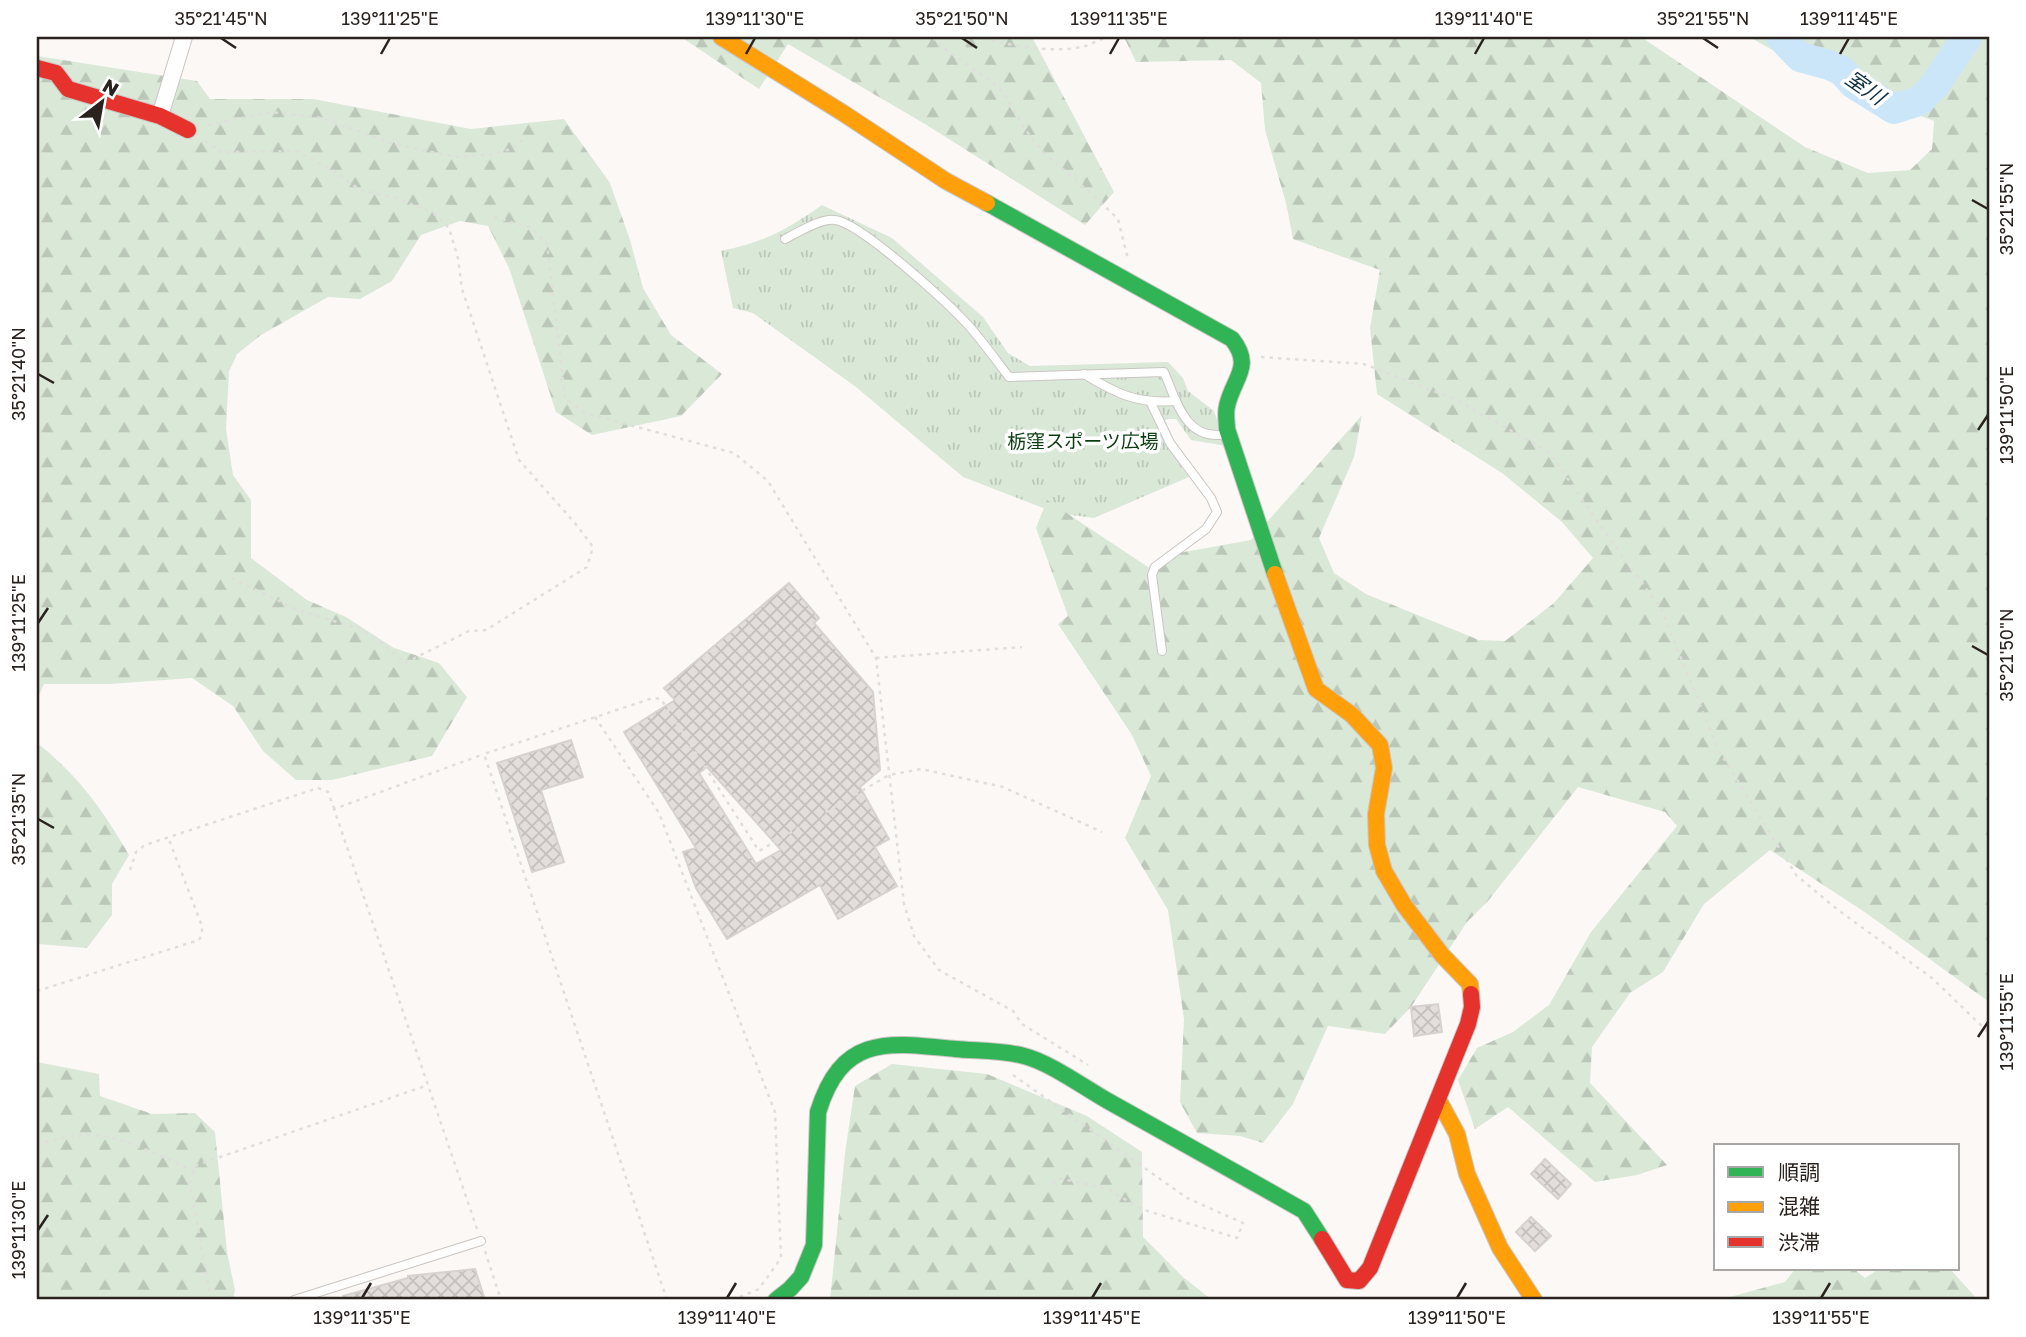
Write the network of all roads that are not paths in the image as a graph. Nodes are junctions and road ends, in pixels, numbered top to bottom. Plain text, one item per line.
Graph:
1 (184, 37) edge
2 (721, 37) edge
3 (37, 68) edge
4 (160, 116) junction
5 (188, 130) road end
6 (785, 239) dead end
7 (1084, 374) junction
8 (1176, 401) junction
9 (1152, 403) junction
10 (1228, 434) junction
11 (1162, 651) dead end
12 (1437, 1099) junction
13 (481, 1241) road end
14 (294, 1300) edge
15 (776, 1300) edge
16 (1534, 1300) edge

1 - 4 street
2 - 10 street
3 - 4 street
4 - 5 street
6 - 7 lane
7 - 8 lane
7 - 9 lane
8 - 9 lane
8 - 10 lane
9 - 11 lane
10 - 12 street
12 - 15 street
12 - 16 street
13 - 14 lane

